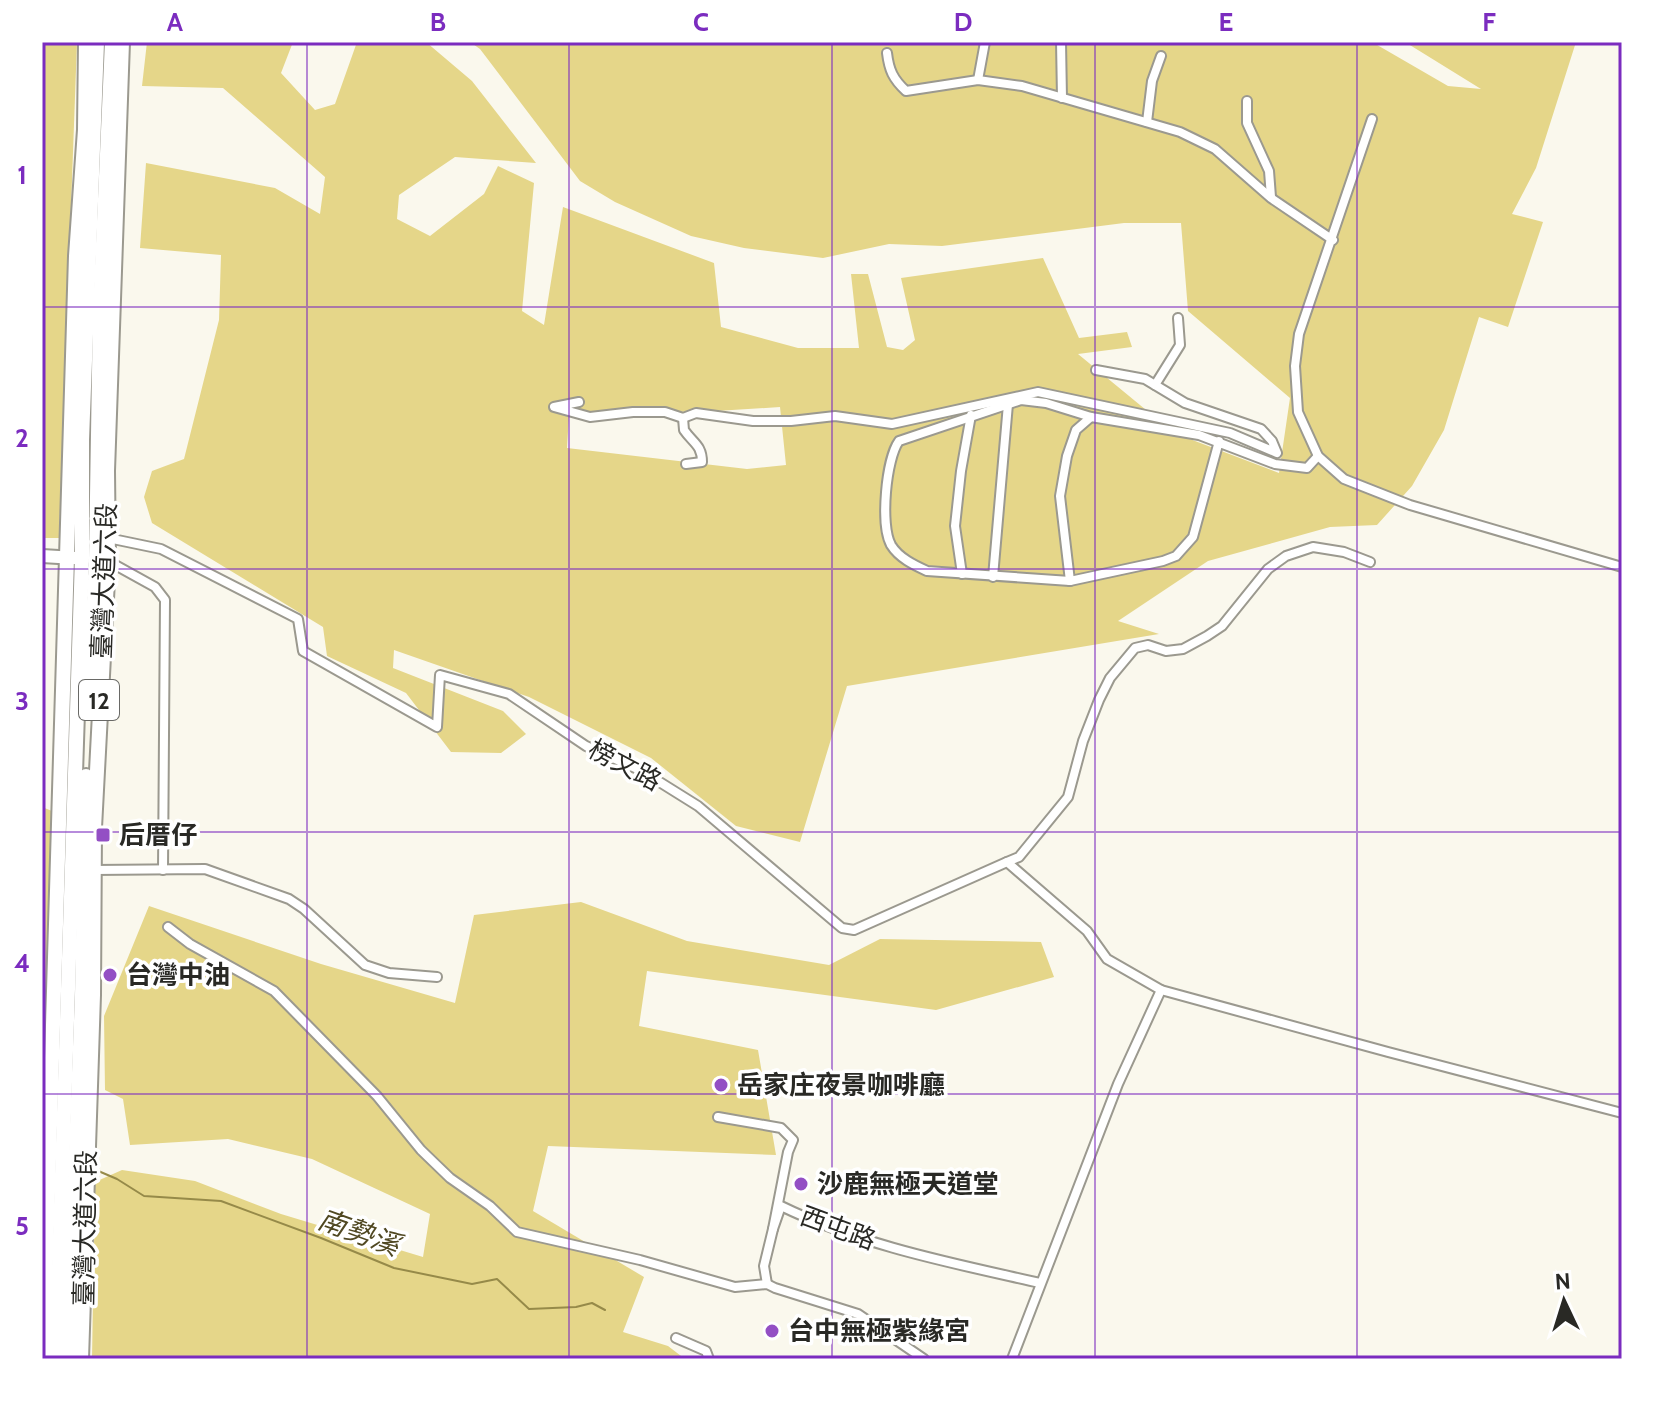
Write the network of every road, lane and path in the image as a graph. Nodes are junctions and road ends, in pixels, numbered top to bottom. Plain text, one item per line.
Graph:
1 (86, 42) edge
2 (97, 42) edge
3 (112, 42) edge
4 (122, 42) edge
5 (985, 42) edge
6 (1061, 42) edge
7 (887, 53) dead end
8 (1161, 56) dead end
9 (978, 80) junction
10 (1062, 98) junction
11 (1247, 101) dead end
12 (1372, 119) dead end
13 (1147, 122) junction
14 (1271, 198) junction
15 (1333, 240) junction
16 (1178, 318) dead end
17 (1096, 370) dead end
18 (1155, 385) junction
19 (579, 402) dead end
20 (1008, 404) junction
21 (971, 415) junction
22 (1091, 417) junction
23 (683, 418) junction
24 (1219, 441) junction
25 (1318, 456) junction
26 (686, 464) dead end
27 (108, 538) junction
28 (42, 556) edge
29 (89, 559) junction
30 (1370, 562) dead end
31 (1622, 567) edge
32 (962, 574) junction
33 (993, 577) junction
34 (1070, 581) junction
35 (1007, 862) junction
36 (94, 870) junction
37 (163, 870) junction
38 (168, 927) dead end
39 (437, 977) dead end
40 (1161, 990) junction
41 (1622, 1113) edge
42 (718, 1117) dead end
43 (773, 1229) junction
44 (1040, 1283) junction
45 (767, 1284) junction
46 (676, 1338) dead end
47 (43, 1359) edge
48 (56, 1359) edge
49 (68, 1359) edge
50 (81, 1359) edge
51 (709, 1359) edge
52 (924, 1359) edge
53 (1012, 1359) edge

1 - 29 main road, 臺灣大道六段 / 12
2 - 29 main road, 臺灣大道六段 / 12
3 - 29 main road, 臺灣大道六段 / 12
4 - 27 main road, 臺灣大道六段 / 12
5 - 9 street
6 - 10 street
7 - 9 street
8 - 13 street
9 - 10 street
10 - 13 street
11 - 14 street
12 - 15 street
13 - 14 street
14 - 15 street
15 - 25 street
16 - 18 street
17 - 18 street
18 - 23 street
19 - 23 street
20 - 21 street
20 - 22 street
20 - 33 street
21 - 32 street
21 - 32 street
22 - 24 street
22 - 34 street
23 - 26 street
24 - 25 street
24 - 34 street
25 - 31 street
27 - 29 main road, 臺灣大道六段 / 12
27 - 35 street, 榜文路
28 - 29 street
29 - 36 main road, 臺灣大道六段 / 12
29 - 37 street
29 - 47 main road, 臺灣大道六段 / 12
29 - 48 main road, 臺灣大道六段 / 12
29 - 49 main road, 臺灣大道六段 / 12
30 - 35 street
32 - 33 street
33 - 34 street
35 - 40 street
36 - 37 street
36 - 50 main road, 臺灣大道六段 / 12
37 - 39 street
38 - 45 street
40 - 41 street
40 - 44 street
42 - 43 street, 西屯路
43 - 44 street, 西屯路
43 - 45 street
44 - 53 street
45 - 52 street
46 - 51 street

